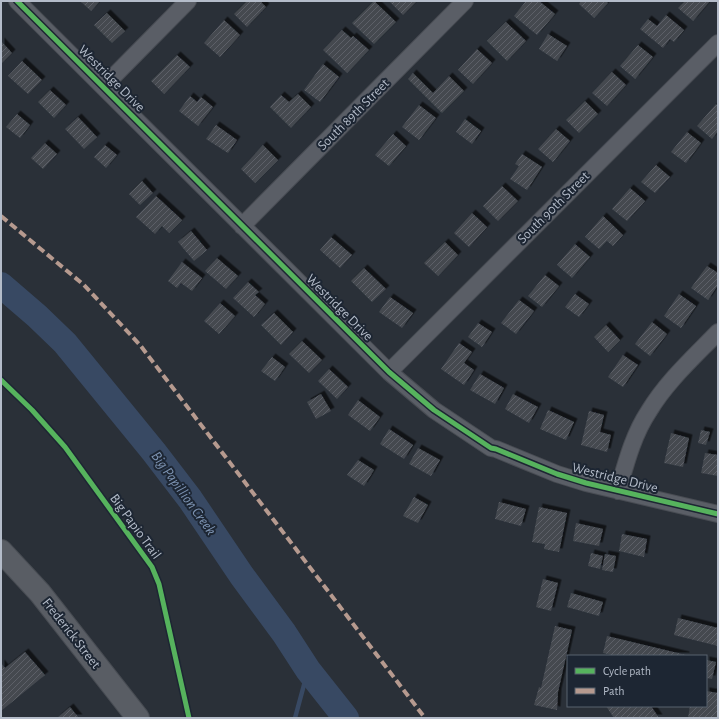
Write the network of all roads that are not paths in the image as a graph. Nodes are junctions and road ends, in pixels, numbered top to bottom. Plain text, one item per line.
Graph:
1 (17, 1) edge
2 (188, 1) edge
3 (465, 1) edge
4 (718, 42) edge
5 (104, 86) junction
6 (242, 226) junction
7 (718, 332) edge
8 (389, 372) junction
9 (618, 491) junction
10 (718, 514) edge
11 (1, 551) edge
12 (138, 718) edge

1 - 5 street, Westridge Drive
2 - 5 street
3 - 6 street, South 89th Street
4 - 8 street, South 90th Street
5 - 6 street, Westridge Drive
6 - 8 street, Westridge Drive
7 - 9 street
8 - 9 street, Westridge Drive
9 - 10 street, Westridge Drive
11 - 12 main road, Frederick Street

